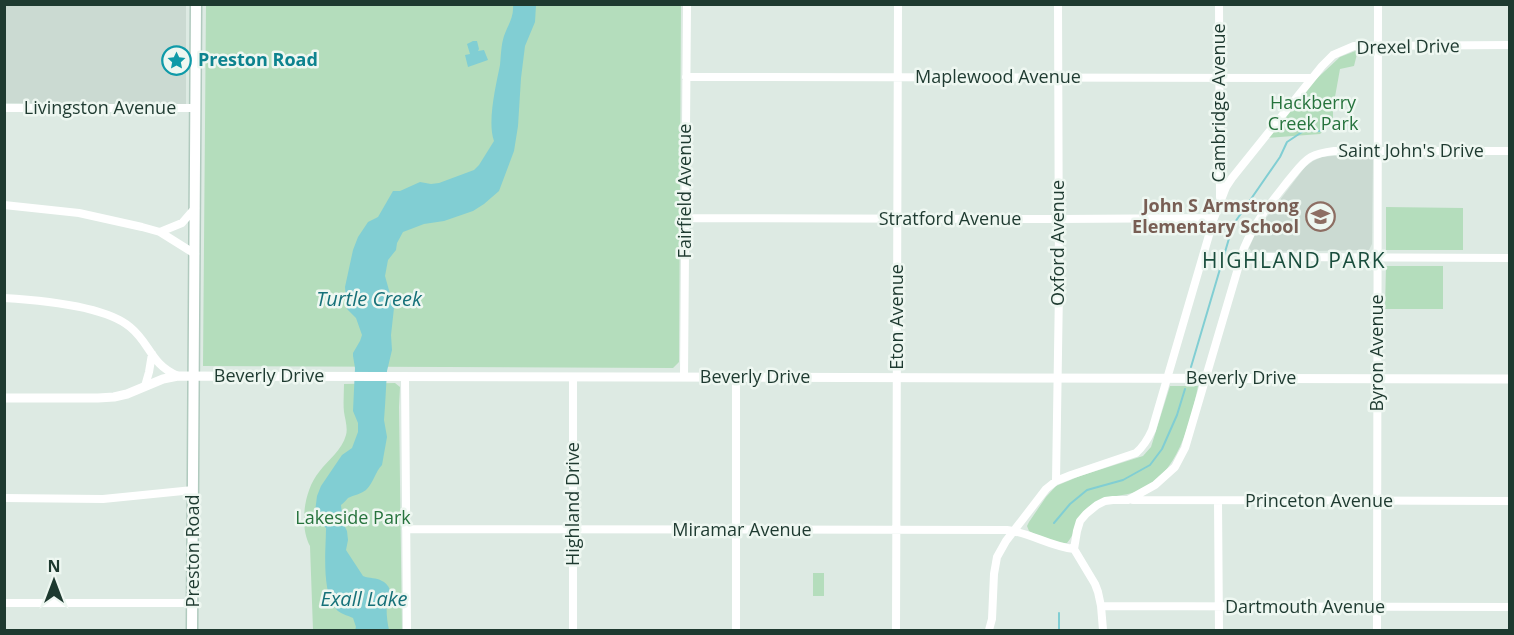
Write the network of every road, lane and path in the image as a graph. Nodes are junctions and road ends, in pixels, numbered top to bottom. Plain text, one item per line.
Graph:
1 (196, 4) edge
2 (687, 4) edge
3 (898, 4) edge
4 (1058, 4) edge
5 (1219, 4) edge
6 (1378, 4) edge
7 (1378, 45) junction
8 (1509, 45) edge
9 (898, 76) junction
10 (686, 77) junction
11 (1059, 78) junction
12 (1219, 78) junction
13 (1311, 78) junction
14 (4, 108) edge
15 (195, 108) junction
16 (1377, 151) junction
17 (1509, 151) edge
18 (1220, 201) junction
19 (4, 205) edge
20 (195, 208) junction
21 (686, 218) junction
22 (1214, 218) junction
23 (896, 219) junction
24 (1058, 219) junction
25 (160, 232) junction
26 (195, 254) junction
27 (1241, 256) junction
28 (1378, 257) junction
29 (1509, 258) edge
30 (4, 298) edge
31 (152, 354) junction
32 (178, 376) junction
33 (194, 376) junction
34 (405, 376) junction
35 (573, 377) junction
36 (684, 377) junction
37 (736, 377) junction
38 (897, 378) junction
39 (1057, 378) junction
40 (1167, 378) junction
41 (1206, 378) junction
42 (1377, 379) junction
43 (1509, 379) edge
44 (145, 386) junction
45 (4, 398) edge
46 (1056, 481) junction
47 (192, 490) junction
48 (4, 498) edge
49 (1128, 500) junction
50 (1218, 501) junction
51 (1377, 501) junction
52 (1509, 501) edge
53 (573, 529) junction
54 (406, 530) junction
55 (736, 530) junction
56 (896, 530) junction
57 (1014, 531) junction
58 (1074, 549) junction
59 (4, 603) edge
60 (192, 603) junction
61 (1101, 606) junction
62 (1219, 606) junction
63 (1377, 607) junction
64 (1509, 607) edge
65 (192, 630) edge
66 (407, 630) edge
67 (573, 630) edge
68 (736, 630) edge
69 (896, 630) edge
70 (989, 630) edge
71 (1103, 630) edge
72 (1219, 630) edge
73 (1377, 630) edge

1 - 15 main road, Preston Road
2 - 10 street, Fairfield Avenue
3 - 9 street, Eton Avenue
4 - 11 street, Oxford Avenue
5 - 12 street, Cambridge Avenue
6 - 7 street, Byron Avenue
7 - 8 street, Drexel Drive
7 - 13 street, Drexel Drive
7 - 16 street, Byron Avenue
9 - 10 street, Maplewood Avenue
9 - 11 street, Maplewood Avenue
9 - 23 street, Eton Avenue
10 - 21 street, Fairfield Avenue
11 - 12 street, Maplewood Avenue
11 - 24 street, Oxford Avenue
12 - 13 street, Maplewood Avenue
12 - 18 street, Cambridge Avenue
13 - 18 street, Drexel Drive
14 - 15 street, Livingston Avenue
15 - 20 main road, Preston Road
16 - 17 street, Saint John's Drive
16 - 27 street, Saint John's Drive
16 - 28 street, Byron Avenue
18 - 22 street, Drexel Drive
19 - 25 street
20 - 25 street
20 - 26 main road, Preston Road
21 - 23 street, Stratford Avenue
21 - 36 street, Fairfield Avenue
22 - 24 street, Stratford Avenue
22 - 40 street, Drexel Drive
23 - 24 street, Stratford Avenue
23 - 38 street, Eton Avenue
24 - 39 street, Oxford Avenue
25 - 26 street
26 - 33 main road, Preston Road
27 - 28 street
27 - 41 street, Saint John's Drive
28 - 29 street
28 - 42 street, Byron Avenue
30 - 31 street
31 - 32 street
31 - 44 street
32 - 33 street, Beverly Drive
32 - 44 street, Beverly Drive
33 - 34 street, Beverly Drive
33 - 47 main road, Preston Road
34 - 35 street, Beverly Drive
34 - 54 street
35 - 36 street, Beverly Drive
35 - 53 street, Highland Drive
36 - 37 street, Beverly Drive
37 - 38 street, Beverly Drive
37 - 55 street
38 - 39 street, Beverly Drive
38 - 56 street, Eton Avenue
39 - 40 street, Beverly Drive
39 - 46 street, Oxford Avenue
40 - 41 street, Beverly Drive
40 - 46 street, Drexel Drive
41 - 42 street, Beverly Drive
41 - 49 street, Saint John's Drive
42 - 43 street, Beverly Drive
42 - 51 street, Byron Avenue
44 - 45 street, Beverly Drive
46 - 57 street, Drexel Drive
47 - 48 street
47 - 60 main road, Preston Road
49 - 50 street, Princeton Avenue
49 - 58 street, Saint John's Drive
50 - 51 street, Princeton Avenue
50 - 62 street
51 - 52 street, Princeton Avenue
51 - 63 street, Byron Avenue
53 - 54 street, Miramar Avenue
53 - 55 street, Miramar Avenue
53 - 67 street, Highland Drive
54 - 66 street
55 - 56 street, Miramar Avenue
55 - 68 street
56 - 57 street, Miramar Avenue
56 - 69 street, Eton Avenue
57 - 58 street, Miramar Avenue
57 - 70 street, Drexel Drive
58 - 61 street
59 - 60 street
60 - 65 main road, Preston Road
61 - 62 street, Dartmouth Avenue
61 - 71 street
62 - 63 street, Dartmouth Avenue
62 - 72 street
63 - 64 street, Dartmouth Avenue
63 - 73 street, Byron Avenue

